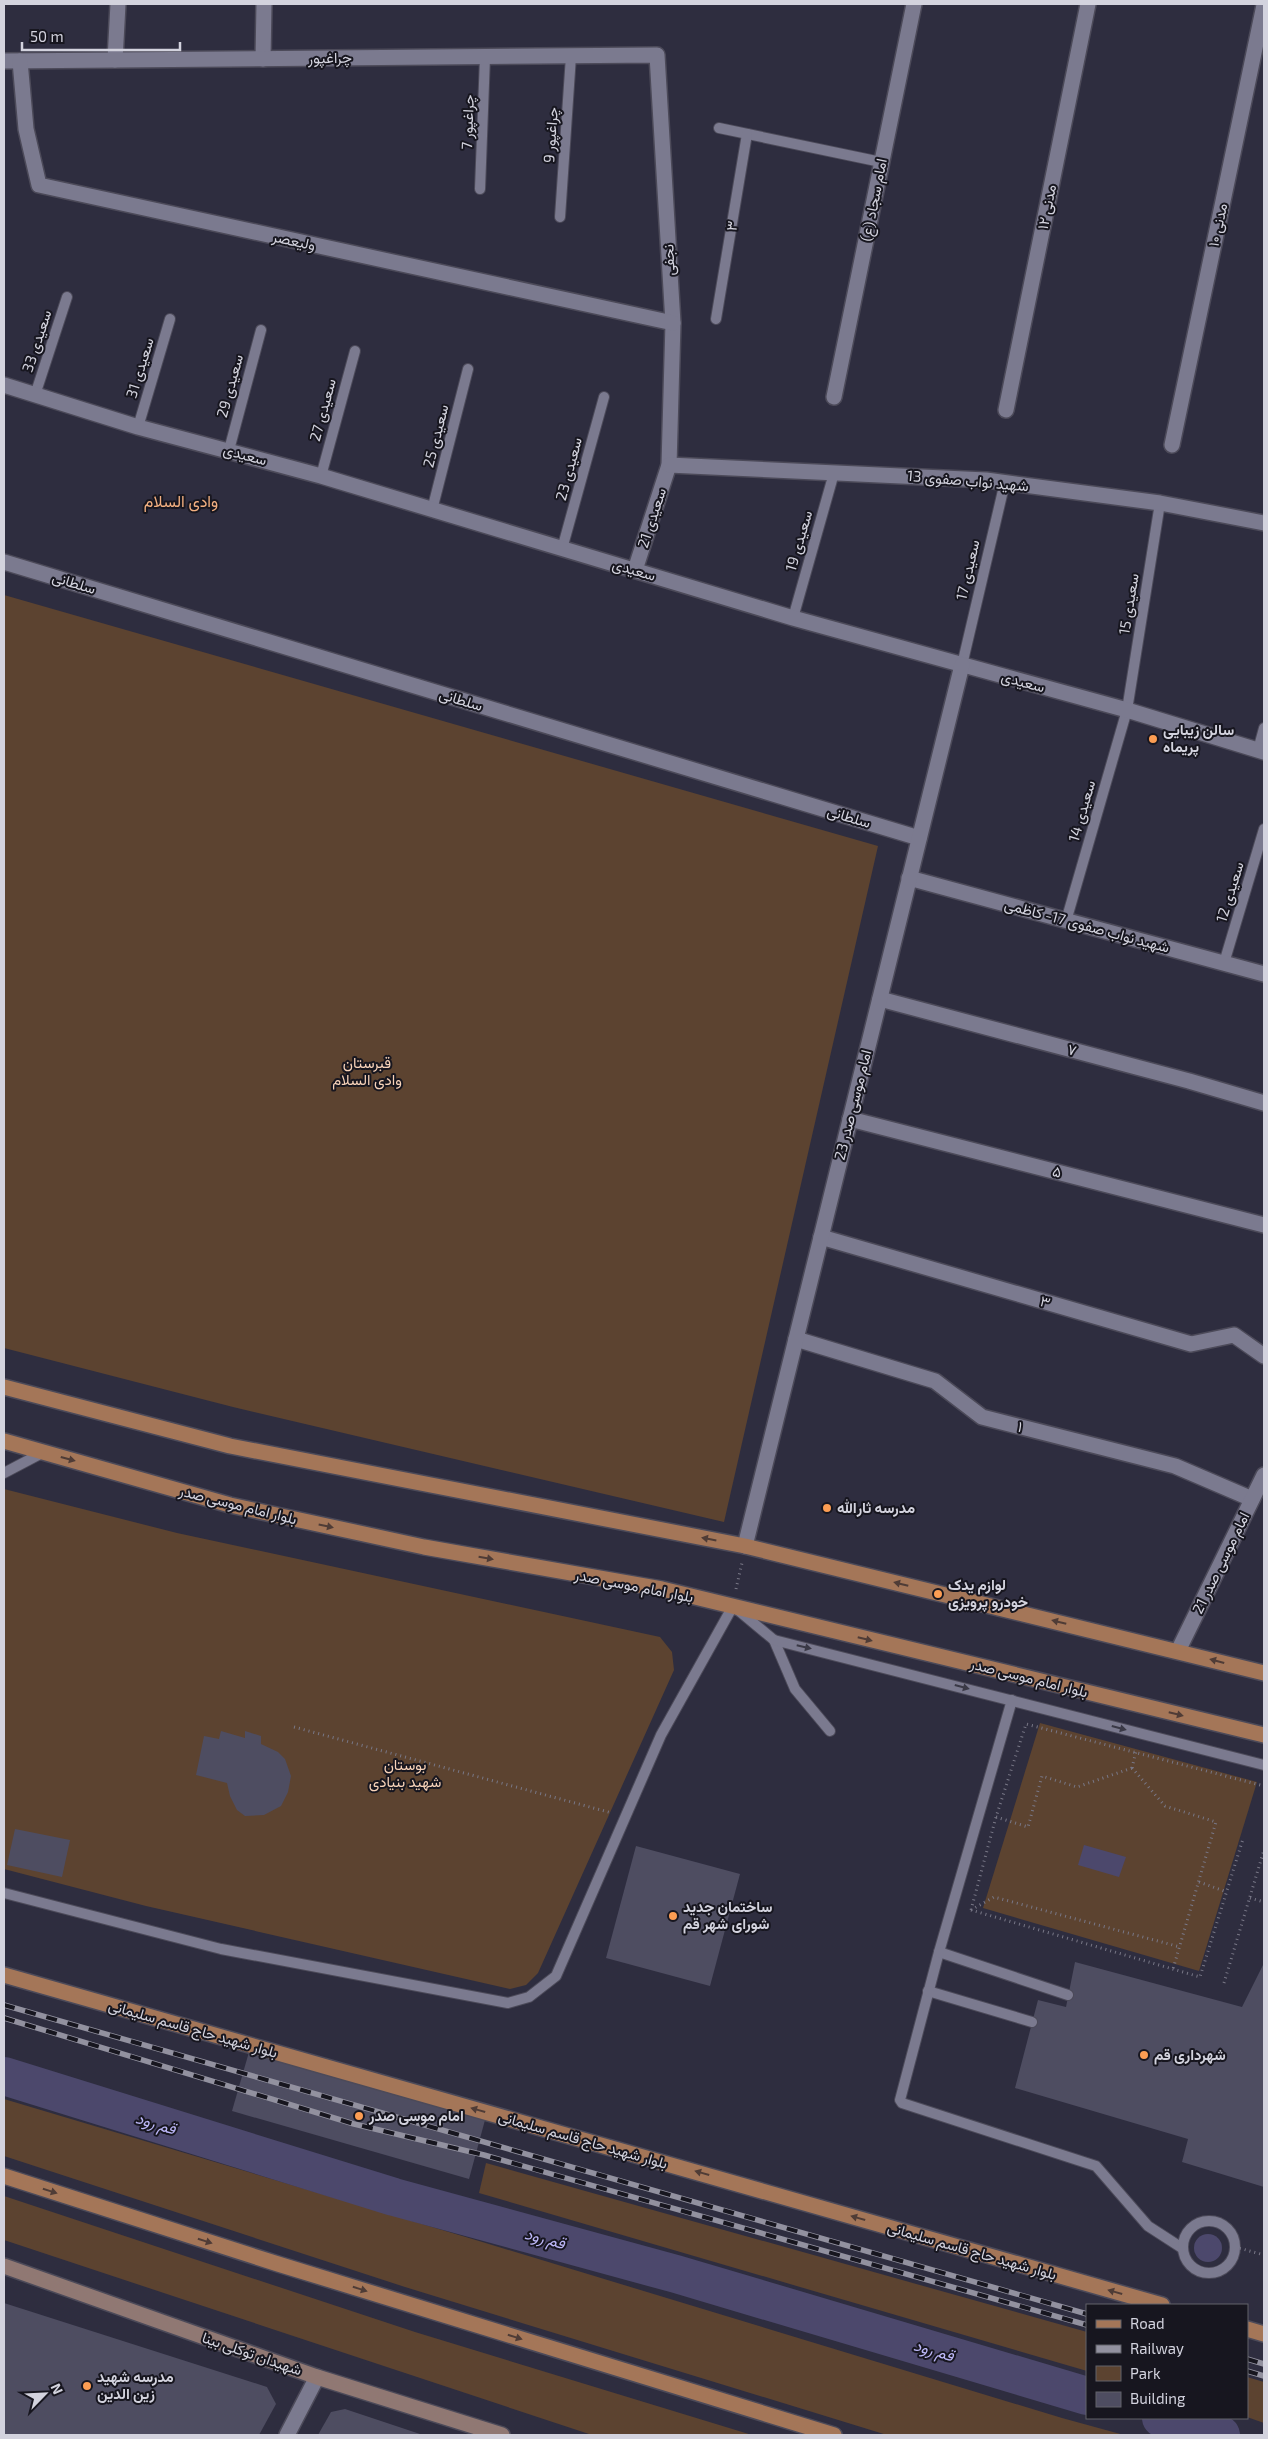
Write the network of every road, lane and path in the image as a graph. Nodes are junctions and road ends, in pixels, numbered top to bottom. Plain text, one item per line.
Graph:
1 (118, 4) edge
2 (264, 4) edge
3 (914, 4) edge
4 (1088, 4) edge
5 (1264, 5) edge
6 (657, 55) joint
7 (571, 56) junction
8 (486, 57) junction
9 (263, 59) junction
10 (115, 60) junction
11 (4, 61) edge
12 (20, 61) junction
13 (719, 128) dead end
14 (747, 134) junction
15 (881, 162) junction
16 (480, 188) dead end
17 (560, 216) dead end
18 (67, 297) dead end
19 (170, 318) dead end
20 (716, 319) dead end
21 (672, 323) junction
22 (261, 330) dead end
23 (355, 352) dead end
24 (468, 369) dead end
25 (4, 385) edge
26 (36, 395) junction
27 (604, 397) dead end
28 (834, 397) dead end
29 (1006, 410) dead end
30 (138, 427) junction
31 (1172, 445) dead end
32 (229, 450) junction
33 (669, 465) junction
34 (834, 473) junction
35 (321, 476) junction
36 (1005, 482) junction
37 (1160, 503) junction
38 (432, 510) junction
39 (1264, 523) edge
40 (562, 549) junction
41 (4, 562) edge
42 (635, 570) junction
43 (793, 618) junction
44 (962, 665) junction
45 (1127, 710) junction
46 (1264, 728) edge
47 (1261, 751) edge
48 (1264, 829) edge
49 (919, 838) junction
50 (909, 878) junction
51 (1066, 921) junction
52 (1224, 964) junction
53 (1264, 974) edge
54 (880, 998) junction
55 (1264, 1103) edge
56 (850, 1119) junction
57 (1264, 1225) edge
58 (821, 1237) junction
59 (796, 1339) junction
60 (1264, 1356) edge
61 (4, 1387) edge
62 (4, 1441) edge
63 (42, 1452) junction
64 (4, 1473) edge
65 (1264, 1475) edge
66 (1252, 1499) junction
67 (746, 1546) junction
68 (733, 1606) junction
69 (774, 1640) junction
70 (1178, 1651) junction
71 (1264, 1673) edge
72 (1012, 1700) junction
73 (294, 1727) dead end
74 (830, 1730) dead end
75 (1264, 1735) edge
76 (1264, 1765) edge
77 (1264, 1786) edge
78 (625, 1817) junction
79 (996, 1817) junction
80 (1243, 1839) dead end
81 (1264, 1850) edge
82 (1199, 1882) junction
83 (1227, 1892) junction
84 (4, 1893) edge
85 (1250, 1898) junction
86 (1264, 1902) edge
87 (971, 1910) junction
88 (1180, 1948) junction
89 (939, 1952) junction
90 (1173, 1970) junction
91 (4, 1975) edge
92 (1224, 1984) dead end
93 (928, 1991) junction
94 (1068, 1995) dead end
95 (1032, 2022) dead end
96 (4, 2176) edge
97 (1235, 2247) junction
98 (1182, 2248) junction
99 (1264, 2255) edge
100 (4, 2266) edge
101 (1158, 2304) edge
102 (1248, 2330) edge
103 (1264, 2334) edge
104 (317, 2377) junction
105 (287, 2435) edge
106 (502, 2435) edge
107 (834, 2435) edge

1 - 10 street
2 - 9 street
3 - 15 street, امام سجاد (ع)
4 - 29 street, مدنی ۱۲
5 - 31 street, مدنی ۱۰
6 - 7 street, چراغپور
6 - 21 street, نجفی
7 - 8 street, چراغپور
7 - 17 lane, چراغپور 9
8 - 9 street, چراغپور
8 - 16 lane, چراغپور 7
9 - 10 street, چراغپور
10 - 12 street, چراغپور
11 - 12 street, چراغپور
12 - 21 street, ولیعصر
13 - 14 lane
14 - 15 lane
14 - 20 lane, ۳
15 - 28 street, امام سجاد (ع)
18 - 26 lane, سعیدی 33
19 - 30 lane, سعیدی 31
21 - 33 street, نجفی
22 - 32 lane, سعیدی 29
23 - 35 lane, سعیدی 27
24 - 38 lane, سعیدی 25
25 - 26 street, سعیدی
26 - 30 street, سعیدی
27 - 40 lane, سعیدی 23
30 - 32 street, سعیدی
32 - 35 street, سعیدی
33 - 34 street, شهید نواب صفوی 13
33 - 42 street, سعیدی 21
34 - 36 street, شهید نواب صفوی 13
34 - 43 lane, سعیدی 19
35 - 38 street, سعیدی
36 - 37 street, شهید نواب صفوی 13
36 - 44 lane, سعیدی 17
37 - 39 street, شهید نواب صفوی 13
37 - 45 lane, سعیدی 15
38 - 40 street, سعیدی
40 - 42 street, سعیدی
41 - 49 street, سلطانی
42 - 43 street, سعیدی
43 - 44 street, سعیدی
44 - 45 street, سعیدی
44 - 49 street, امام موسی صدر 23
45 - 47 street, سعیدی
45 - 51 lane, سعیدی 14
46 - 47 lane
48 - 52 lane, سعیدی 12
49 - 50 street, امام موسی صدر 23
50 - 51 street, شهید نواب صفوی 17- کاظمی
50 - 54 street, امام موسی صدر 23
51 - 52 street, شهید نواب صفوی 17- کاظمی
52 - 53 street, شهید نواب صفوی 17- کاظمی
54 - 55 street, ۷
54 - 56 street, امام موسی صدر 23
56 - 57 street, ۵
56 - 58 street, امام موسی صدر 23
58 - 59 street, امام موسی صدر 23
58 - 60 street, ۳
59 - 66 street, ۱
59 - 67 street, امام موسی صدر 23
67 -> 61 main road
62 - 63 main road, بلوار امام موسی صدر
63 - 64 lane
63 -> 68 main road, بلوار امام موسی صدر
65 - 66 street, امام موسی صدر 21
66 - 70 street, امام موسی صدر 21
67 - 68 path
70 -> 67 main road
68 - 69 lane
68 -> 75 main road, بلوار امام موسی صدر
68 - 78 lane
69 -> 72 lane
69 - 74 lane
71 -> 70 main road
72 -> 76 lane
72 - 89 lane
73 - 78 path
77 - 79 path
78 - 84 lane
79 - 82 path
79 - 87 path
80 - 83 path
81 - 85 path
82 - 83 path
82 - 88 path
83 - 90 path
85 - 86 path
85 - 92 path
87 - 88 path
87 - 90 path
88 - 90 path
89 - 93 lane
89 - 94 lane
101 -> 91 main road, بلوار شهید حاج قاسم سلیمانی
93 - 95 lane
93 - 98 lane
96 -> 107 main road
97 - 98 lane
97 - 98 lane
97 - 99 path
100 - 104 main road, شهیدان توکلی بینا
102 - 103 main road
104 - 105 street
104 - 106 main road, شهیدان توکلی بینا

